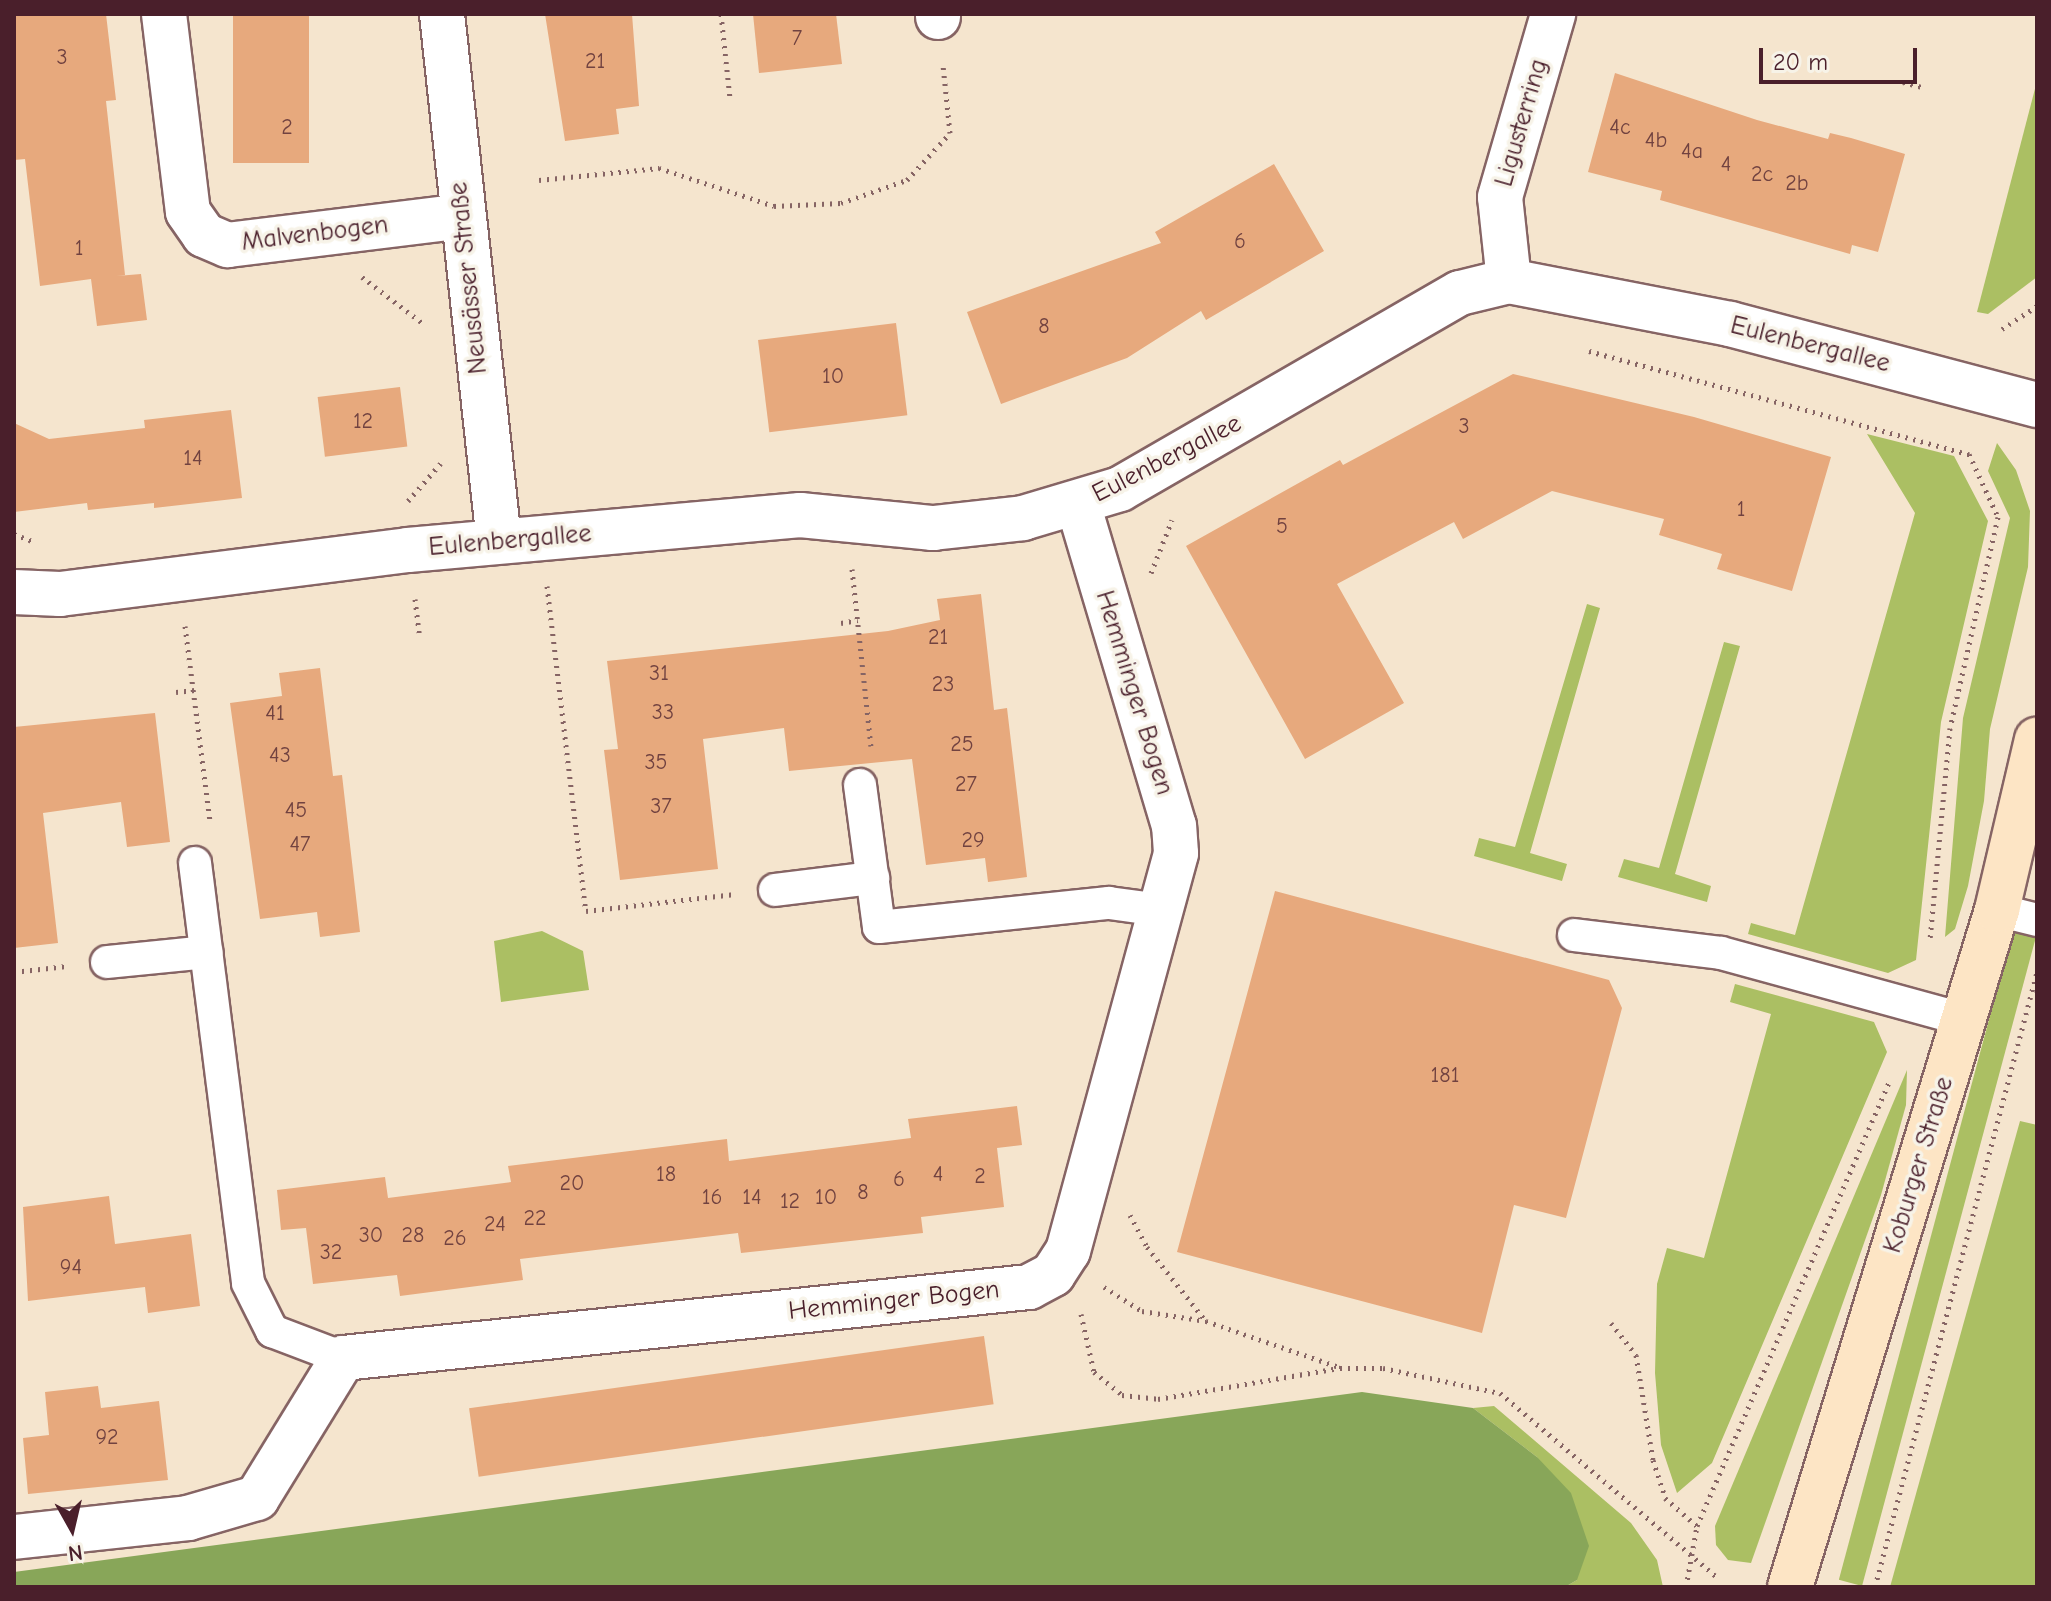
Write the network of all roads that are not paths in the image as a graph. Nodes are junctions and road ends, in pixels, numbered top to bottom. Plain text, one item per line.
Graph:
1 (164, 14) edge
2 (442, 14) edge
3 (1553, 14) edge
4 (463, 216) junction
5 (1509, 281) junction
6 (2037, 405) edge
7 (1078, 504) junction
8 (499, 541) junction
9 (14, 592) edge
10 (2034, 764) edge
11 (860, 785) road end
12 (195, 863) road end
13 (873, 878) junction
14 (775, 890) road end
15 (1160, 910) junction
16 (2017, 915) edge
17 (1574, 935) dead end
18 (207, 952) junction
19 (107, 962) road end
20 (1963, 1019) junction
21 (343, 1358) junction
22 (14, 1537) edge
23 (1790, 1587) edge

1 - 4 street, Malvenbogen
2 - 4 street, Neusässer Straße
3 - 5 street, Ligusterring
4 - 8 street, Neusässer Straße
5 - 6 street, Eulenbergallee
5 - 7 street, Eulenbergallee
7 - 8 street, Eulenbergallee
7 - 15 street, Hemminger Bogen
8 - 9 street, Eulenbergallee
10 - 16 main road, Koburger Straße
11 - 13 lane
12 - 18 lane
13 - 14 lane
13 - 15 lane
15 - 21 street, Hemminger Bogen
16 - 20 main road, Koburger Straße
17 - 20 lane
18 - 19 lane
18 - 21 lane
20 - 23 main road, Koburger Straße
21 - 22 street

